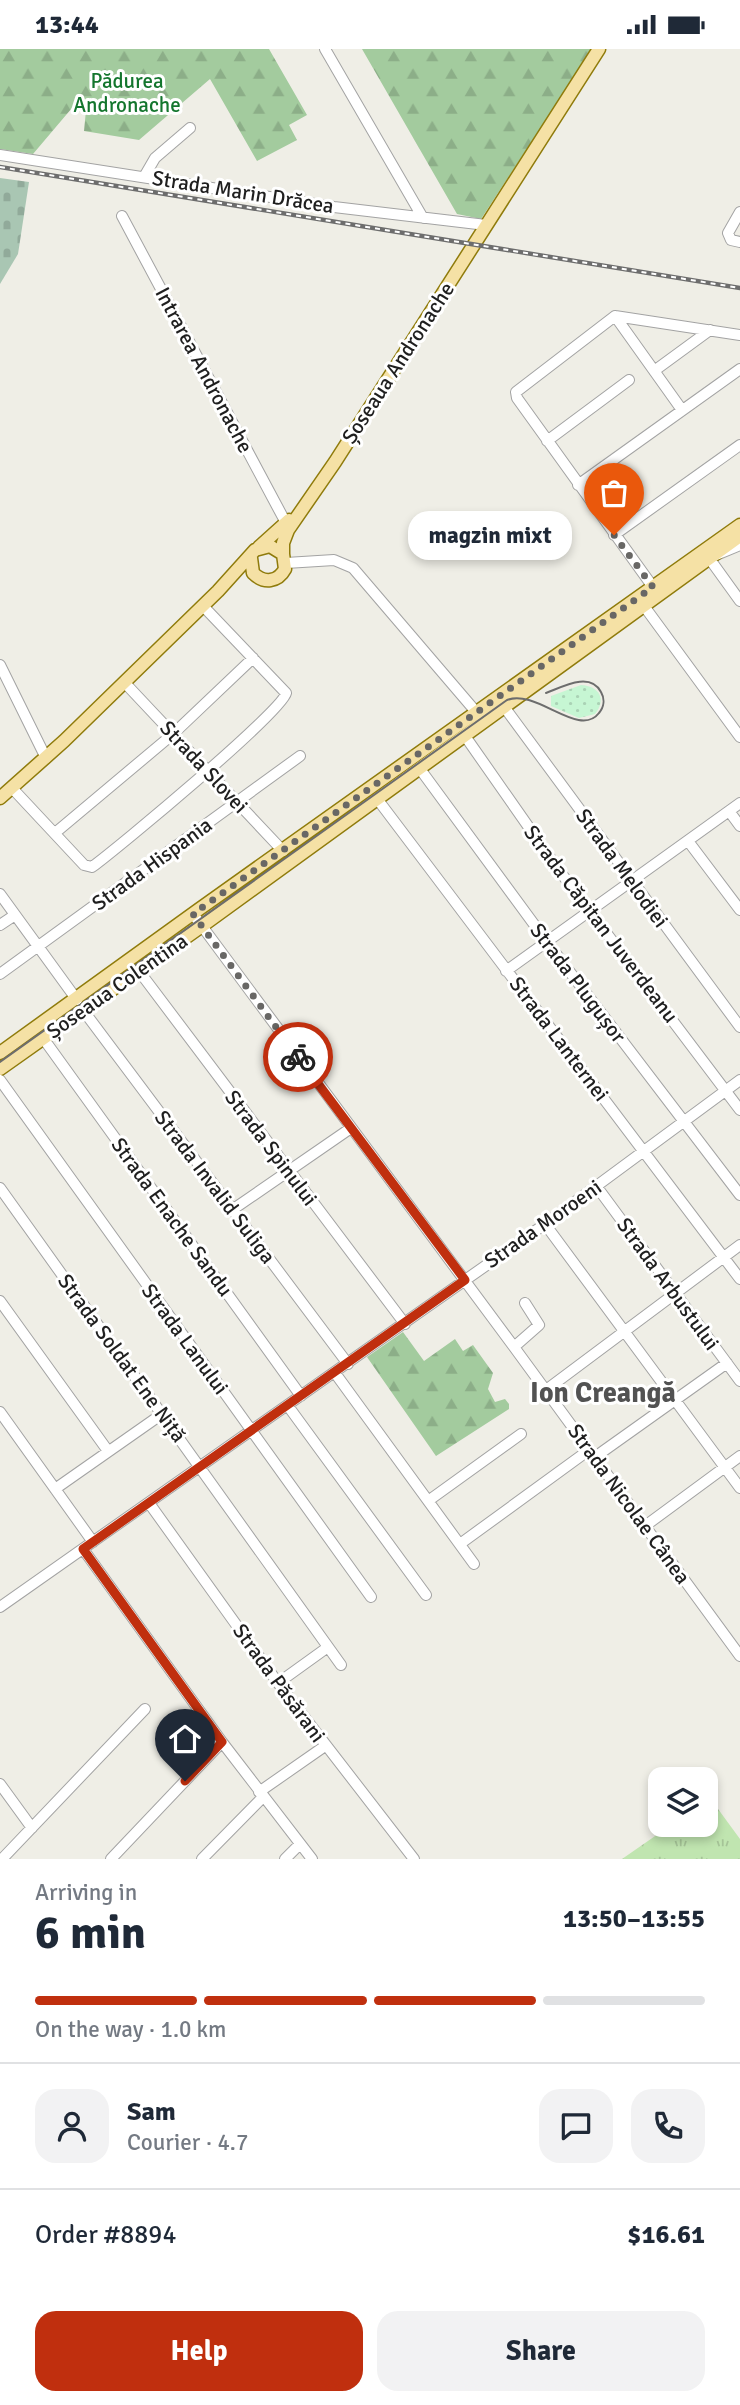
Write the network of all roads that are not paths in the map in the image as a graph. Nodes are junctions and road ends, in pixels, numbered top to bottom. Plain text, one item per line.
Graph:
1 (325, 49) edge
2 (599, 49) edge
3 (190, 128) dead end
4 (0, 155) edge
5 (144, 177) junction
6 (740, 212) edge
7 (122, 216) dead end
8 (423, 218) junction
9 (486, 225) junction
10 (740, 242) edge
11 (615, 316) junction
12 (710, 330) junction
13 (740, 335) edge
14 (740, 369) edge
15 (654, 371) junction
16 (629, 380) dead end
17 (682, 410) junction
18 (547, 441) junction
19 (740, 445) edge
20 (578, 485) junction
21 (308, 500) junction
22 (740, 517) edge
23 (286, 523) junction
24 (740, 526) edge
25 (614, 535) junction
26 (740, 536) edge
27 (740, 545) edge
28 (255, 552) junction
29 (709, 553) junction
30 (284, 559) junction
31 (257, 577) junction
32 (653, 587) junction
33 (218, 591) junction
34 (740, 601) edge
35 (644, 605) junction
36 (203, 606) junction
37 (253, 658) junction
38 (0, 664) edge
39 (124, 682) junction
40 (505, 708) junction
41 (477, 713) junction
42 (173, 734) junction
43 (465, 736) junction
44 (740, 737) edge
45 (300, 756) dead end
46 (46, 758) junction
47 (420, 769) junction
48 (208, 771) junction
49 (12, 788) junction
50 (0, 798) edge
51 (378, 800) junction
52 (237, 802) junction
53 (740, 803) edge
54 (729, 811) junction
55 (740, 825) edge
56 (55, 833) junction
57 (688, 841) junction
58 (283, 851) junction
59 (632, 881) junction
60 (0, 894) edge
61 (740, 910) edge
62 (590, 911) junction
63 (193, 914) junction
64 (15, 915) junction
65 (0, 925) edge
66 (202, 926) junction
67 (547, 942) junction
68 (38, 946) junction
69 (139, 971) junction
70 (506, 971) junction
71 (0, 974) edge
72 (80, 1005) junction
73 (740, 1027) edge
74 (43, 1038) junction
75 (0, 1053) edge
76 (0, 1069) edge
77 (0, 1080) edge
78 (740, 1080) edge
79 (726, 1091) junction
80 (740, 1110) edge
81 (685, 1122) junction
82 (351, 1128) junction
83 (644, 1152) junction
84 (288, 1171) junction
85 (597, 1187) junction
86 (0, 1188) edge
87 (740, 1195) edge
88 (232, 1210) junction
89 (545, 1224) junction
90 (740, 1245) edge
91 (724, 1257) junction
92 (740, 1279) edge
93 (465, 1280) junction
94 (676, 1293) junction
95 (0, 1301) edge
96 (525, 1303) dead end
97 (405, 1324) junction
98 (624, 1332) junction
99 (514, 1346) junction
100 (727, 1363) junction
101 (348, 1364) junction
102 (335, 1373) junction
103 (740, 1381) edge
104 (545, 1390) junction
105 (301, 1396) junction
106 (675, 1400) junction
107 (288, 1406) junction
108 (0, 1412) edge
109 (162, 1414) junction
110 (252, 1431) junction
111 (522, 1434) dead end
112 (108, 1451) junction
113 (592, 1454) junction
114 (740, 1456) edge
115 (200, 1467) junction
116 (725, 1467) junction
117 (740, 1488) edge
118 (55, 1489) junction
119 (428, 1501) junction
120 (149, 1503) junction
121 (645, 1526) junction
122 (93, 1542) junction
123 (460, 1544) junction
124 (83, 1549) junction
125 (474, 1564) dead end
126 (426, 1595) dead end
127 (371, 1597) dead end
128 (0, 1607) edge
129 (328, 1647) junction
130 (740, 1656) edge
131 (341, 1665) dead end
132 (278, 1683) junction
133 (145, 1709) dead end
134 (222, 1742) junction
135 (325, 1746) junction
136 (0, 1784) edge
137 (261, 1794) junction
138 (32, 1828) junction
139 (300, 1844) junction
140 (2, 1859) edge
141 (111, 1859) edge
142 (202, 1859) edge
143 (285, 1859) edge
144 (312, 1859) edge
145 (414, 1859) edge

1 - 8 street
2 - 9 main road, Șoseaua Andronache
3 - 5 street
4 - 5 street, Strada Marin Drăcea
5 - 8 street, Strada Marin Drăcea
6 - 10 street
7 - 23 street, Intrarea Andronache
8 - 9 street, Strada Marin Drăcea
9 - 21 main road, Șoseaua Andronache
11 - 12 street
11 - 15 street
11 - 18 street
12 - 13 street
12 - 15 street
14 - 17 street
15 - 17 street
16 - 18 street
17 - 20 street
18 - 20 street
19 - 25 street
20 - 25 street
21 - 23 main road, Șoseaua Andronache
21 - 30 main road, Șoseaua Andronache
22 - 29 street, Șoseaua Colentina
23 - 28 main road, Șoseaua Andronache
24 - 29 main road, Șoseaua Colentina
25 - 32 street
26 - 29 main road, Șoseaua Colentina
27 - 29 street, Șoseaua Colentina
28 - 30 main road
28 - 31 main road
28 - 33 main road, Șoseaua Andronache
29 - 32 main road, Șoseaua Colentina
29 - 34 street
29 - 35 main road, Șoseaua Colentina
30 - 31 main road
30 - 41 street
31 - 33 main road, Șoseaua Andronache
32 - 41 main road, Șoseaua Colentina
33 - 36 main road, Șoseaua Andronache
35 - 40 main road, Șoseaua Colentina
35 - 44 street
36 - 37 street
36 - 39 main road, Șoseaua Andronache
37 - 42 street
37 - 48 street
38 - 46 street
39 - 42 street, Strada Slovei
39 - 46 main road, Șoseaua Andronache
40 - 43 main road, Șoseaua Colentina
40 - 59 street, Strada Melodiei
41 - 58 main road, Șoseaua Colentina
42 - 48 street, Strada Slovei
42 - 56 street
43 - 47 main road, Șoseaua Colentina
43 - 62 street, Strada Căpitan Juverdeanu
45 - 52 street, Strada Hispania
46 - 49 main road, Șoseaua Andronache
47 - 51 main road, Șoseaua Colentina
47 - 67 street, Strada Plugușor
48 - 52 street, Strada Slovei
48 - 56 street
49 - 50 main road, Șoseaua Andronache
49 - 56 street
51 - 66 main road, Șoseaua Colentina
51 - 70 street, Strada Lanternei
52 - 58 street, Strada Slovei
52 - 68 street, Strada Hispania
53 - 54 street
54 - 55 street
54 - 57 street
57 - 59 street
57 - 61 street
58 - 63 main road, Șoseaua Colentina
59 - 62 street
59 - 73 street, Strada Melodiei
60 - 64 street, Strada Invalid Suliga
62 - 67 street
62 - 79 street, Strada Căpitan Juverdeanu
63 - 66 street, Strada Nicolae Cânea
63 - 72 main road, Șoseaua Colentina
64 - 65 street
64 - 68 street, Strada Invalid Suliga
66 - 69 main road, Șoseaua Colentina
66 - 82 street, Strada Nicolae Cânea
67 - 70 street
67 - 81 street, Strada Plugușor
68 - 71 street, Strada Hispania
68 - 72 street, Strada Invalid Suliga
69 - 72 main road, Șoseaua Colentina
69 - 84 street, Strada Spinului
70 - 83 street, Strada Lanternei
72 - 74 main road, Șoseaua Colentina
72 - 75 main road, Șoseaua Colentina
72 - 88 street, Strada Invalid Suliga
74 - 76 main road, Șoseaua Colentina
74 - 105 street, Strada Enache Sandu
77 - 110 street, Strada Lanului
78 - 79 street, Strada Moroeni
79 - 80 street, Strada Căpitan Juverdeanu
79 - 81 street, Strada Moroeni
81 - 83 street, Strada Moroeni
81 - 87 street, Strada Plugușor
82 - 84 street
82 - 93 street, Strada Nicolae Cânea
83 - 85 street, Strada Moroeni
83 - 91 street, Strada Lanternei
84 - 88 street
84 - 97 street, Strada Spinului
85 - 89 street, Strada Moroeni
85 - 94 street, Strada Arbustului
86 - 109 street, Strada Soldat Ene Niță
88 - 101 street, Strada Invalid Suliga
89 - 93 street, Strada Moroeni
89 - 98 street
90 - 91 street
91 - 92 street, Strada Lanternei
91 - 94 street
93 - 97 street, Strada Moroeni
93 - 99 street, Strada Nicolae Cânea
94 - 98 street
94 - 100 street, Strada Arbustului
95 - 112 street
96 - 99 street
97 - 101 street, Strada Moroeni
98 - 104 street
98 - 106 street
99 - 104 street, Strada Nicolae Cânea
100 - 103 street, Strada Arbustului
100 - 106 street
101 - 102 street, Strada Moroeni
102 - 105 street, Strada Moroeni
102 - 119 street
104 - 113 street, Strada Nicolae Cânea
105 - 107 street, Strada Moroeni
106 - 113 street
106 - 116 street
107 - 110 street, Strada Moroeni
107 - 126 street
108 - 118 street
109 - 112 street
109 - 115 street, Strada Soldat Ene Niță
110 - 115 street, Strada Moroeni
110 - 127 street, Strada Lanului
111 - 119 street
112 - 118 street
113 - 121 street, Strada Nicolae Cânea
113 - 123 street
114 - 116 street
115 - 120 street, Strada Moroeni
115 - 129 street, Strada Soldat Ene Niță
116 - 117 street
116 - 121 street
118 - 122 street
119 - 123 street
120 - 122 street, Strada Moroeni
120 - 132 street, Strada Păsărani
121 - 130 street, Strada Nicolae Cânea
122 - 124 street, Strada Moroeni
123 - 125 street
124 - 128 street, Strada Moroeni
124 - 134 street
129 - 131 street, Strada Soldat Ene Niță
129 - 132 street
132 - 135 street, Strada Păsărani
133 - 138 street
134 - 137 street
134 - 141 street
135 - 137 street
135 - 145 street, Strada Păsărani
136 - 138 street
137 - 139 street
137 - 142 street
138 - 140 street
139 - 143 street
139 - 144 street

